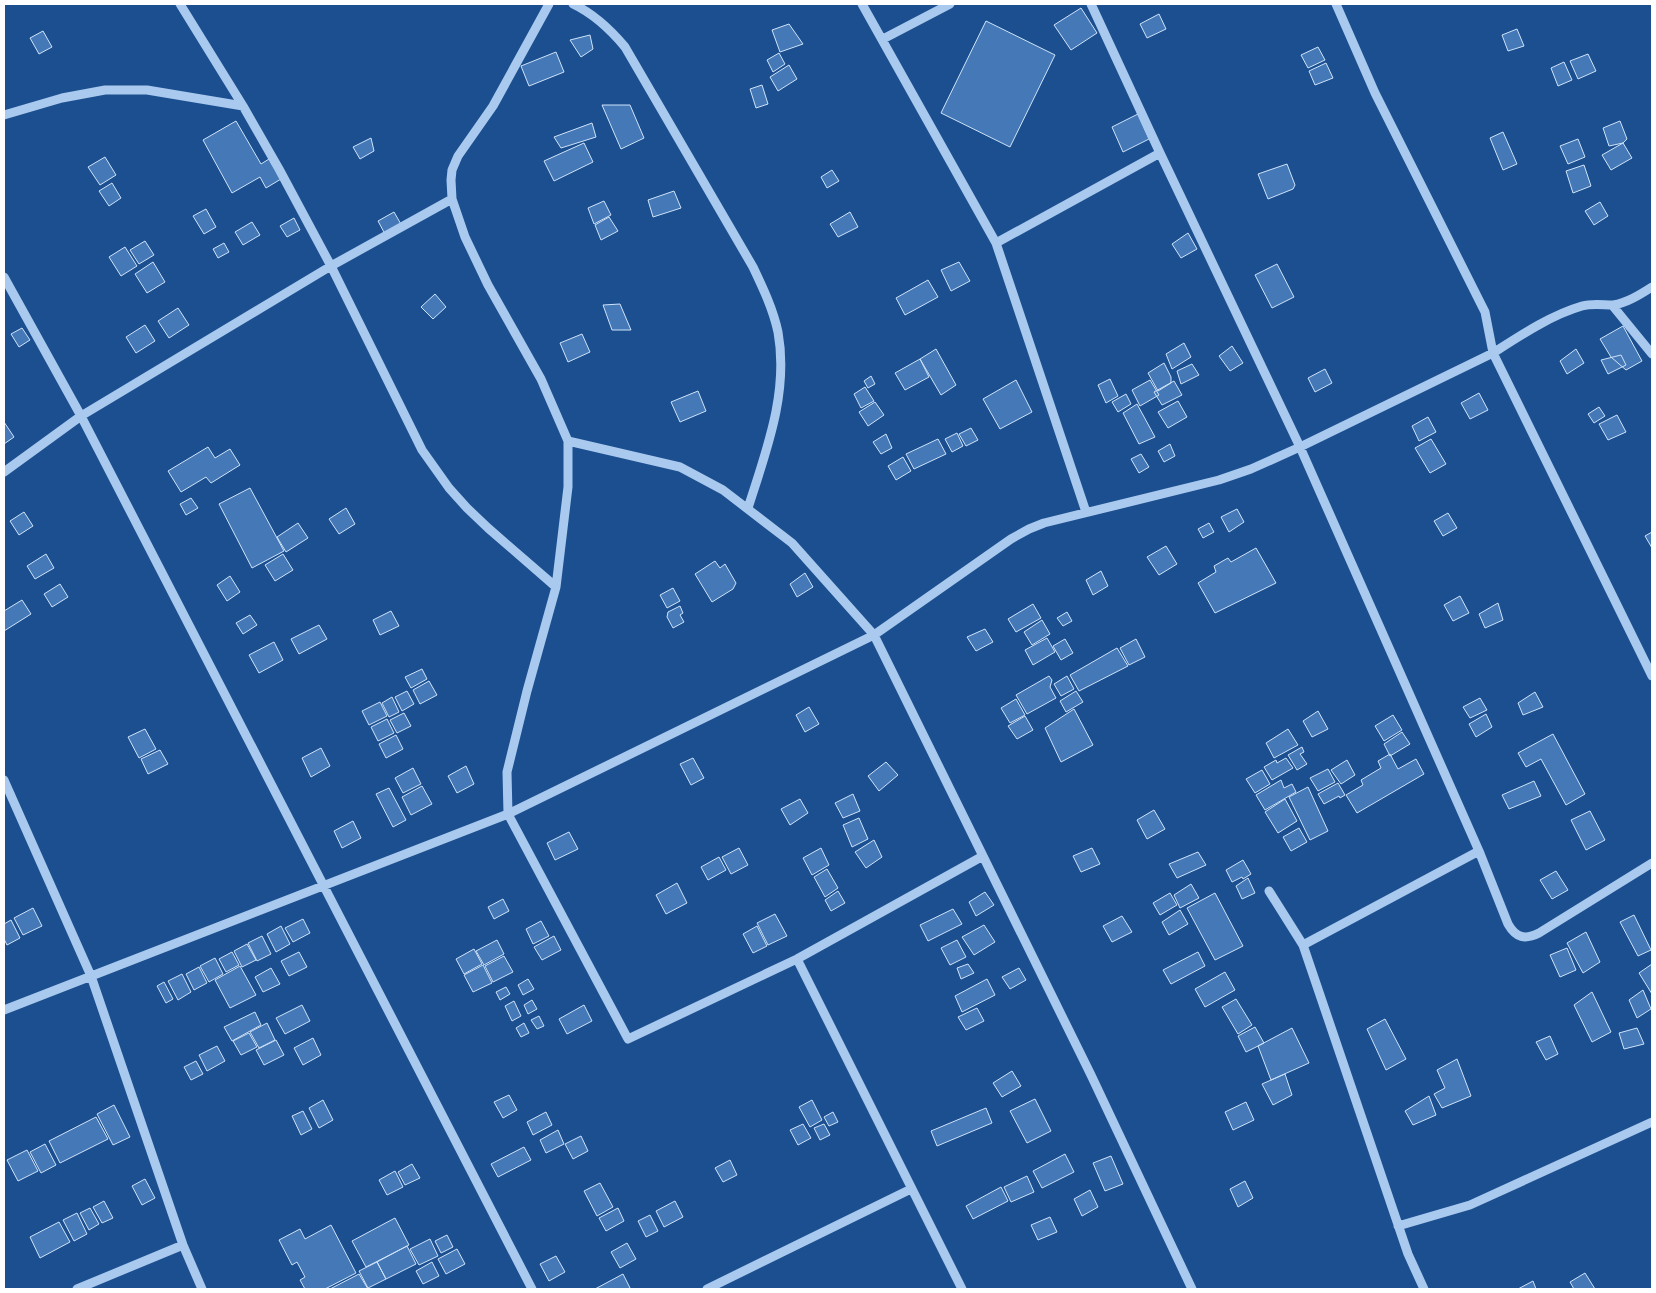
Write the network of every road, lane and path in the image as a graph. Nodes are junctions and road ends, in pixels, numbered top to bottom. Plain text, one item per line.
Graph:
1 (180, 4) edge
2 (550, 4) edge
3 (573, 4) edge
4 (862, 4) edge
5 (950, 4) edge
6 (1091, 4) edge
7 (1336, 4) edge
8 (883, 40) junction
9 (243, 106) junction
10 (4, 115) edge
11 (1160, 153) junction
12 (452, 199) junction
13 (996, 243) junction
14 (331, 266) junction
15 (4, 277) edge
16 (1652, 287) edge
17 (1612, 305) junction
18 (1493, 353) junction
19 (1652, 354) edge
20 (81, 416) junction
21 (568, 441) junction
22 (1300, 447) junction
23 (4, 472) edge
24 (748, 508) junction
25 (1086, 512) junction
26 (556, 587) junction
27 (874, 635) junction
28 (1652, 676) edge
29 (4, 780) edge
30 (508, 814) junction
31 (1479, 851) junction
32 (984, 856) junction
33 (1652, 863) edge
34 (323, 886) junction
35 (1269, 891) dead end
36 (1303, 945) junction
37 (796, 959) junction
38 (90, 976) junction
39 (4, 1010) edge
40 (1652, 1122) edge
41 (910, 1189) junction
42 (1398, 1226) junction
43 (183, 1245) junction
44 (1422, 1288) edge
45 (77, 1289) edge
46 (202, 1289) edge
47 (532, 1289) edge
48 (706, 1289) edge
49 (962, 1289) edge
50 (1192, 1289) edge

1 - 9 street
2 - 12 street
3 - 24 street
4 - 8 street
5 - 8 street
6 - 11 street
7 - 18 street
8 - 13 street
9 - 10 street
9 - 14 street
11 - 13 street
11 - 22 street
12 - 14 street
12 - 21 street
13 - 25 street
14 - 20 street
14 - 26 street
15 - 20 street
16 - 17 street
17 - 18 street
17 - 19 street
18 - 22 street
18 - 28 street
20 - 23 street
20 - 34 street
21 - 24 street
21 - 26 street
22 - 25 street
22 - 31 street
24 - 27 street
25 - 27 street
26 - 30 street
27 - 30 street
27 - 32 street
29 - 38 street
30 - 34 street
30 - 37 street
31 - 33 street
31 - 36 street
32 - 37 street
32 - 50 street
34 - 38 street
34 - 47 street
35 - 36 street
36 - 42 street
37 - 41 street
38 - 39 street
38 - 43 street
40 - 42 street
41 - 48 street
41 - 49 street
42 - 44 street
43 - 45 street
43 - 46 street

